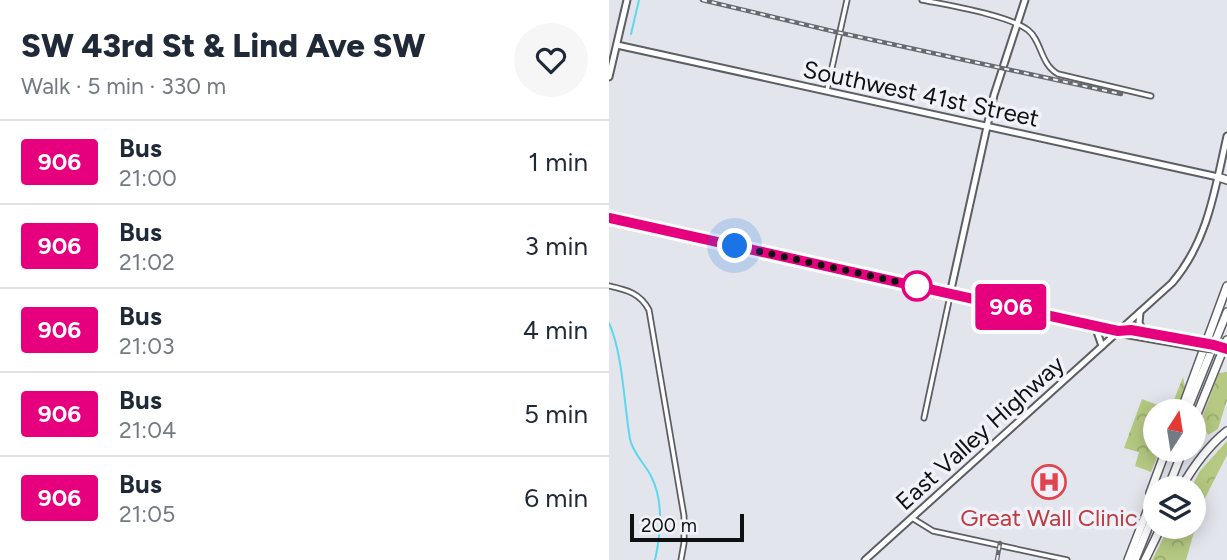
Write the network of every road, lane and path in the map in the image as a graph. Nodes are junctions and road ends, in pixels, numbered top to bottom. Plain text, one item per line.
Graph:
1 (627, 0) edge
2 (847, 0) edge
3 (922, 0) edge
4 (1025, 0) edge
5 (1018, 24) junction
6 (617, 45) junction
7 (609, 77) edge
8 (827, 91) junction
9 (1151, 96) dead end
10 (987, 126) junction
11 (1227, 136) edge
12 (1218, 177) junction
13 (1227, 178) edge
14 (609, 218) edge
15 (609, 286) edge
16 (1227, 286) edge
17 (950, 294) junction
18 (1140, 312) junction
19 (1227, 312) edge
20 (1095, 326) junction
21 (1118, 331) junction
22 (1227, 332) edge
23 (1147, 333) junction
24 (1227, 341) edge
25 (1199, 344) junction
26 (1102, 346) junction
27 (1227, 349) edge
28 (1185, 399) edge
29 (1192, 399) edge
30 (1200, 399) edge
31 (1203, 399) edge
32 (924, 418) dead end
33 (1227, 431) edge
34 (1189, 476) edge
35 (912, 518) junction
36 (1143, 522) edge
37 (1145, 539) edge
38 (1146, 539) edge
39 (1155, 539) edge
40 (681, 560) edge
41 (865, 560) edge
42 (1067, 560) edge
43 (1128, 560) edge
44 (1137, 560) edge
45 (1145, 560) edge

1 - 6 main road
2 - 8 street
3 - 5 street
4 - 5 main road
5 - 9 street
5 - 10 main road
6 - 7 main road
6 - 8 main road, Southwest 41st Street
8 - 10 main road, Southwest 41st Street
10 - 12 main road, Southwest 41st Street
10 - 17 main road
11 - 12 main road, East Valley Highway
12 - 13 highway
12 - 18 main road, East Valley Highway
14 - 17 main road
15 - 40 street
16 - 28 highway
17 - 20 main road
17 - 32 street
18 - 21 main road, East Valley Highway
18 - 23 main road
19 - 29 highway
20 - 21 main road
20 - 26 main road
21 - 23 main road
21 - 25 main road
21 - 26 main road, East Valley Highway
22 - 30 highway
23 - 25 main road
24 - 31 highway
25 - 27 main road, bridge
26 - 35 main road, East Valley Highway
33 - 34 highway
35 - 41 main road, East Valley Highway
35 - 42 street
36 - 43 highway
37 - 44 highway
38 - 44 highway
39 - 45 highway

